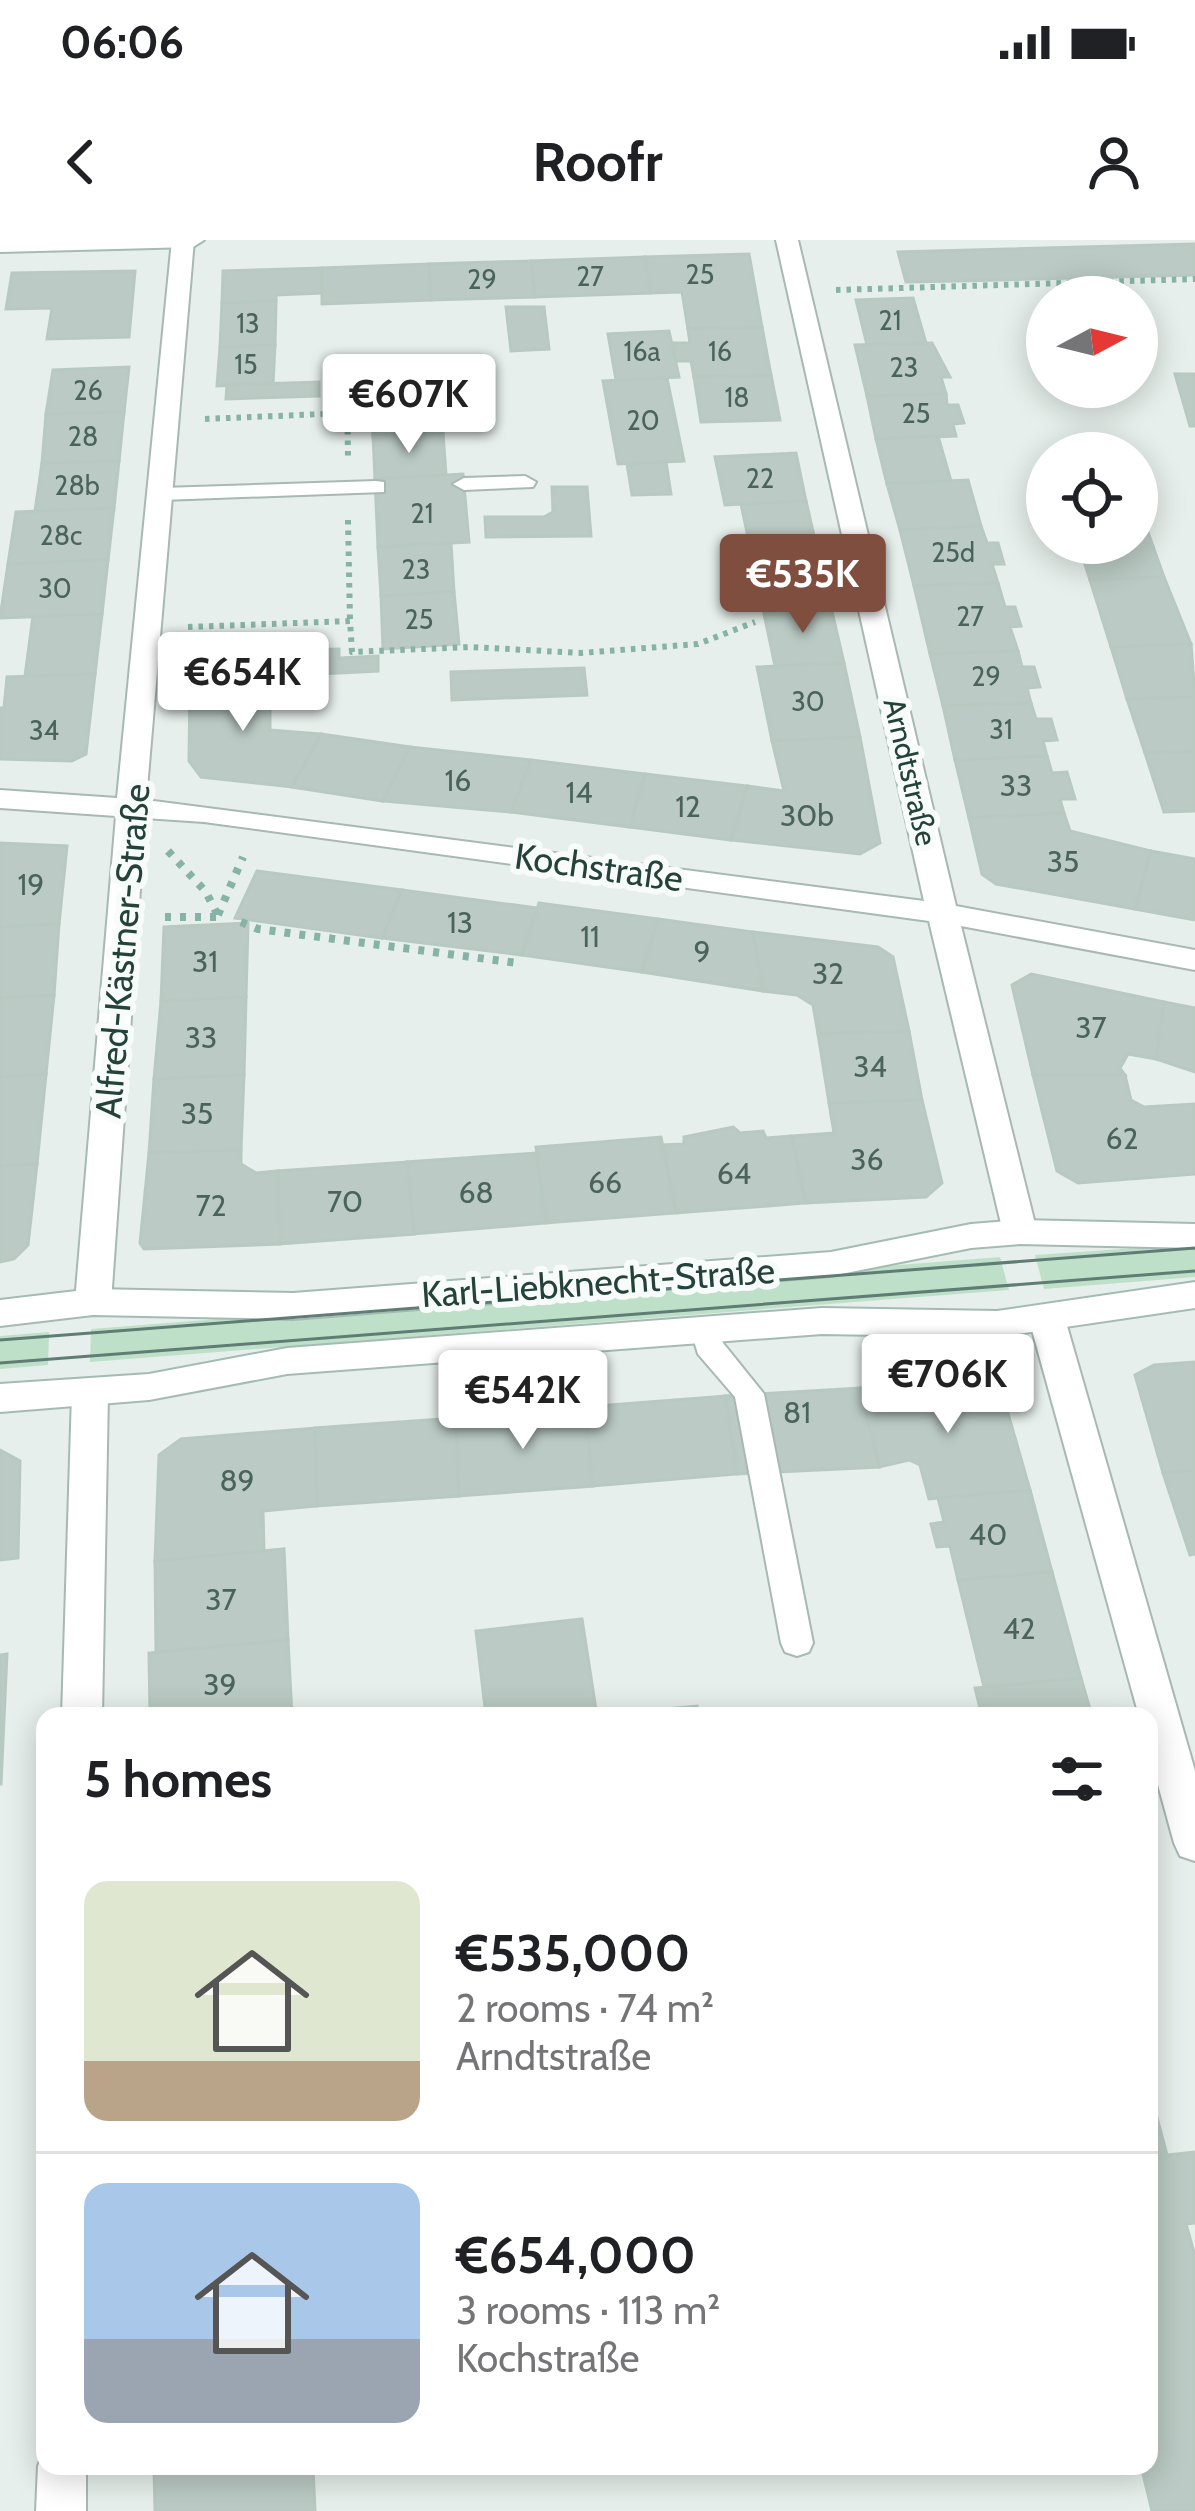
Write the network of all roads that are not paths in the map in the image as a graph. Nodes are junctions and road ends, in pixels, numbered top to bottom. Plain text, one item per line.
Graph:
1 (183, 240) edge
2 (193, 240) edge
3 (787, 240) edge
4 (0, 245) edge
5 (525, 482) dead end
6 (464, 484) dead end
7 (376, 487) dead end
8 (162, 494) junction
9 (0, 799) edge
10 (135, 806) junction
11 (942, 913) junction
12 (1195, 960) edge
13 (1020, 1232) junction
14 (1195, 1236) edge
15 (1195, 1294) edge
16 (93, 1303) junction
17 (0, 1313) edge
18 (1047, 1319) junction
19 (706, 1330) junction
20 (89, 1394) junction
21 (0, 1397) edge
22 (797, 1643) dead end
23 (82, 1707) edge
24 (1156, 1707) edge
25 (1158, 1713) edge
26 (1195, 1844) edge
27 (62, 2475) edge
28 (61, 2511) edge

1 - 2 street
1 - 4 street
1 - 8 street, Alfred-Kästner-Straße
3 - 11 street, Arndtstraße
5 - 6 lane
7 - 8 lane
8 - 10 street, Alfred-Kästner-Straße
9 - 10 street, Kochstraße
10 - 11 street, Kochstraße
10 - 16 street, Alfred-Kästner-Straße
11 - 12 street, Kochstraße
11 - 13 street, Arndtstraße
13 - 14 street, Karl-Liebknecht-Straße
13 - 16 street, Karl-Liebknecht-Straße
15 - 18 street, Karl-Liebknecht-Straße
16 - 17 street, Karl-Liebknecht-Straße
18 - 19 street, Karl-Liebknecht-Straße
18 - 24 street
19 - 20 street, Karl-Liebknecht-Straße
19 - 22 lane
20 - 21 street, Karl-Liebknecht-Straße
20 - 23 street
25 - 26 street
27 - 28 street

